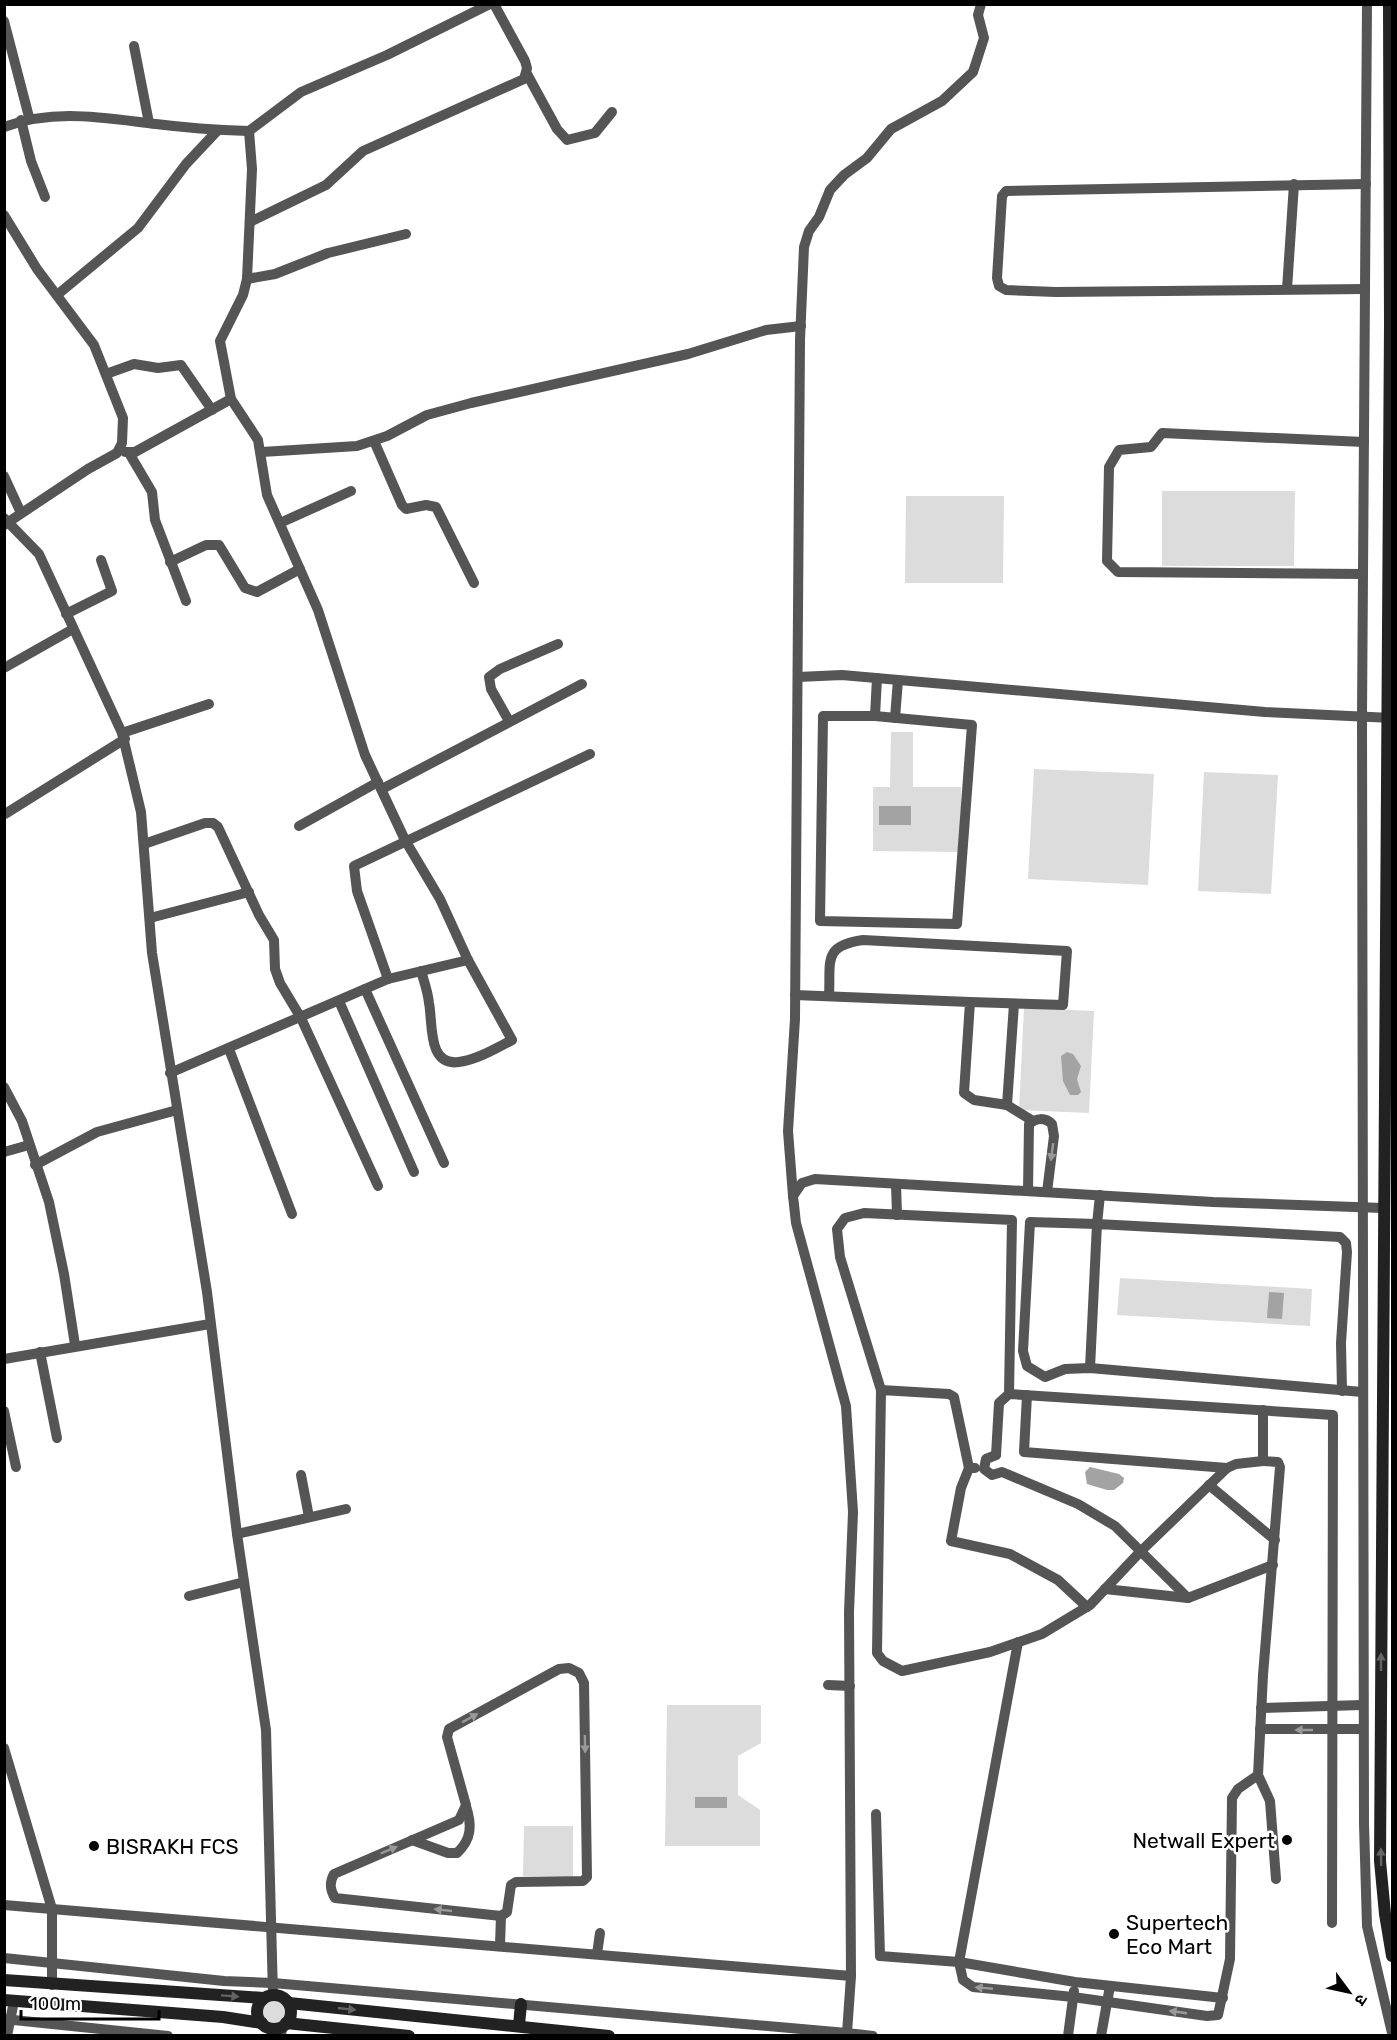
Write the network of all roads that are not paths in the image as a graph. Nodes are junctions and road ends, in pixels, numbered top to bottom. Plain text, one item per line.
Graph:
1 (492, 4) edge
2 (981, 4) edge
3 (1367, 4) edge
4 (1389, 4) edge
5 (4, 21) edge
6 (134, 46) dead end
7 (527, 74) junction
8 (612, 112) dead end
9 (25, 119) junction
10 (149, 123) junction
11 (4, 127) edge
12 (218, 130) junction
13 (249, 131) junction
14 (1293, 184) junction
15 (1366, 184) junction
16 (45, 197) dead end
17 (4, 215) edge
18 (249, 222) junction
19 (406, 234) dead end
20 (247, 279) junction
21 (1365, 289) junction
22 (1287, 290) junction
23 (57, 295) junction
24 (801, 326) junction
25 (106, 374) junction
26 (231, 399) junction
27 (212, 410) junction
28 (374, 441) junction
29 (1364, 441) junction
30 (124, 451) junction
31 (262, 452) junction
32 (4, 476) edge
33 (351, 490) dead end
34 (21, 513) junction
35 (6, 521) edge
36 (280, 523) junction
37 (102, 560) dead end
38 (170, 562) junction
39 (300, 569) junction
40 (1363, 574) junction
41 (474, 583) dead end
42 (186, 602) dead end
43 (66, 614) junction
44 (73, 628) junction
45 (558, 644) dead end
46 (4, 668) edge
47 (798, 677) junction
48 (877, 678) junction
49 (898, 680) junction
50 (582, 684) dead end
51 (209, 704) dead end
52 (874, 716) junction
53 (1362, 716) junction
54 (895, 718) junction
55 (1390, 718) edge
56 (509, 721) junction
57 (124, 736) junction
58 (590, 754) dead end
59 (380, 785) junction
60 (5, 814) edge
61 (299, 826) dead end
62 (405, 840) junction
63 (144, 844) junction
64 (249, 892) junction
65 (150, 918) junction
66 (468, 960) junction
67 (421, 971) junction
68 (388, 979) junction
69 (365, 989) junction
70 (795, 995) junction
71 (829, 996) junction
72 (339, 1001) junction
73 (970, 1002) junction
74 (1014, 1004) junction
75 (301, 1018) junction
76 (229, 1049) junction
77 (170, 1073) junction
78 (4, 1087) edge
79 (1007, 1105) junction
80 (9, 1106) edge
81 (177, 1110) junction
82 (1033, 1121) junction
83 (29, 1145) junction
84 (4, 1152) edge
85 (444, 1163) dead end
86 (35, 1165) junction
87 (414, 1172) dead end
88 (896, 1184) junction
89 (378, 1186) dead end
90 (1028, 1191) junction
91 (1047, 1192) junction
92 (1100, 1195) junction
93 (793, 1196) junction
94 (1362, 1208) junction
95 (1383, 1208) junction
96 (291, 1214) dead end
97 (897, 1215) junction
98 (1096, 1224) junction
99 (1342, 1323) junction
100 (1362, 1323) junction
101 (210, 1324) junction
102 (75, 1345) junction
103 (40, 1352) junction
104 (4, 1359) edge
105 (1388, 1360) edge
106 (1090, 1368) junction
107 (881, 1389) junction
108 (1342, 1391) junction
109 (1362, 1392) junction
110 (1009, 1394) junction
111 (1027, 1395) junction
112 (1263, 1410) junction
113 (4, 1411) edge
114 (57, 1438) dead end
115 (996, 1455) junction
116 (1263, 1461) junction
117 (16, 1467) dead end
118 (969, 1468) junction
119 (1227, 1468) junction
120 (984, 1469) junction
121 (1002, 1472) junction
122 (301, 1475) dead end
123 (1209, 1485) junction
124 (346, 1509) dead end
125 (309, 1517) junction
126 (237, 1534) junction
127 (1275, 1540) junction
128 (1140, 1552) junction
129 (1273, 1565) junction
130 (244, 1582) junction
131 (1105, 1589) junction
132 (189, 1596) dead end
133 (1188, 1598) junction
134 (1087, 1607) junction
135 (1018, 1642) junction
136 (828, 1685) dead end
137 (850, 1686) junction
138 (1362, 1705) junction
139 (1333, 1707) junction
140 (1261, 1708) junction
141 (1363, 1729) junction
142 (1260, 1730) junction
143 (1332, 1730) junction
144 (4, 1748) edge
145 (1258, 1776) junction
146 (466, 1805) junction
147 (876, 1814) dead end
148 (412, 1840) junction
149 (1276, 1879) dead end
150 (4, 1905) edge
151 (52, 1909) junction
152 (501, 1916) junction
153 (1332, 1923) dead end
154 (1386, 1924) junction
155 (1367, 1926) junction
156 (272, 1929) junction
157 (600, 1932) dead end
158 (500, 1945) junction
159 (597, 1954) junction
160 (1392, 1956) edge
161 (4, 1958) edge
162 (959, 1962) junction
163 (52, 1963) junction
164 (851, 1976) junction
165 (4, 1980) edge
166 (1075, 1982) junction
167 (52, 1985) junction
168 (1110, 1986) junction
169 (270, 1992) junction
170 (1073, 1997) junction
171 (1223, 1998) junction
172 (9, 2001) edge
173 (1107, 2002) junction
174 (289, 2003) junction
175 (521, 2004) junction
176 (7, 2020) edge
177 (262, 2023) junction
178 (519, 2025) junction
179 (283, 2028) edge
180 (847, 2033) junction
181 (1392, 2033) edge
182 (139, 2034) edge
183 (7, 2036) edge
184 (168, 2036) edge
185 (409, 2036) edge
186 (609, 2036) edge
187 (873, 2036) edge
188 (1068, 2036) edge
189 (1101, 2036) edge

1 - 7 street
1 - 13 street
2 - 24 street
3 - 15 street
4 - 55 street
5 - 9 street
6 - 10 street
7 - 8 street
7 - 18 street
9 - 10 street
9 - 11 street
9 - 16 street
10 - 12 street
12 - 13 street
12 - 23 street
13 - 18 street
14 - 15 street
14 - 22 street
14 - 22 street
15 - 21 street
17 - 23 street
18 - 20 street
19 - 20 street
20 - 26 street
21 - 22 street
21 - 29 street
23 - 25 street
24 - 28 street
24 - 47 street
25 - 27 street
25 - 30 street
26 - 27 street
26 - 31 street
27 - 30 street
28 - 31 street
28 - 41 street
29 - 40 street
29 - 40 street
30 - 34 street
30 - 38 street
31 - 36 street
32 - 34 street
33 - 36 street
34 - 35 street
35 - 43 street
36 - 39 street
37 - 43 street
38 - 39 street
38 - 42 street
39 - 59 street
40 - 53 street
43 - 44 street
44 - 46 street
44 - 57 street
45 - 56 street
47 - 48 street
47 - 70 street
48 - 49 street
48 - 52 street
49 - 53 street
49 - 54 street
50 - 56 street
51 - 57 street
52 - 54 street
52 - 54 street
53 - 55 street
53 - 94 street
55 - 95 street
56 - 59 street
57 - 60 street
57 - 63 street
58 - 62 street
59 - 61 street
59 - 62 street
62 - 66 street
62 - 68 street
63 - 64 street
63 - 65 street
64 - 65 street
64 - 75 street
65 - 77 street
66 - 67 street
66 - 67 street
67 - 68 street
68 - 69 street
69 - 72 street
69 - 85 street
70 - 71 street
70 - 93 street
71 - 73 street
71 - 74 street
72 - 75 street
72 - 87 street
73 - 74 street
73 - 79 street
74 - 79 street
75 - 76 street
75 - 89 street
76 - 77 street
76 - 96 street
77 - 81 street
78 - 80 street
79 - 82 street
80 - 83 street
81 - 86 street
81 - 101 street
82 - 90 street
82 -> 91 street
83 - 84 street
83 - 86 street
86 - 102 street
88 - 90 street
88 - 93 street
88 - 97 street
90 - 91 street
91 - 92 street
92 - 94 street
92 - 98 street
93 - 137 street
94 - 95 street
94 - 100 street
95 - 105 street
97 - 107 street
97 - 110 street
98 - 99 street
98 - 106 street
98 - 106 street
99 - 100 street
99 - 108 street
100 - 109 street
101 - 102 street
101 - 126 street
102 - 103 street
103 - 104 street
103 - 114 street
154 -> 105 street
106 - 108 street
107 - 118 street
107 - 135 street
108 - 109 street
109 - 138 street
110 - 111 street
110 - 115 street
111 - 112 street
111 - 119 street
112 - 116 street
112 - 139 street
113 - 117 street
115 - 120 street
115 - 121 street
116 - 119 street
116 - 127 street
118 - 120 street
118 - 134 street
119 - 123 street
120 - 121 street
121 - 128 street
122 - 125 street
123 - 127 street
123 - 128 street
124 - 125 street
125 - 126 street
126 - 130 street
127 - 129 street
128 - 131 street
128 - 133 street
129 - 133 street
129 - 140 street
130 - 132 street
130 - 156 street
131 - 133 street
131 - 134 street
134 - 135 street
135 - 162 street
136 - 137 street
137 - 164 street
138 - 139 street
138 - 141 street
139 - 140 street
139 - 143 street
140 - 142 street
141 - 143 street
141 - 155 street
143 -> 142 street
142 - 145 street
143 - 153 street
144 - 151 street
145 - 149 street
145 - 171 street
146 - 148 street
146 - 148 street
146 -> 152 street
147 - 162 street
152 -> 148 street
150 - 151 street
151 - 156 street
151 - 163 street
152 - 158 street
154 - 155 street
154 - 160 street
155 - 181 street
156 - 158 street
156 - 169 street
157 - 159 street
158 - 159 street
159 - 164 street
161 - 163 street
162 - 166 street
170 -> 162 street
163 - 167 street
163 - 169 street
164 - 180 street
165 - 167 street
166 - 168 street
166 - 170 street
167 -> 169 street
168 - 171 street
168 - 173 street
169 - 174 street
169 - 175 street
169 - 177 street
170 - 173 street
170 - 188 street
171 -> 173 street
172 - 176 street
172 - 177 street
173 - 189 street
174 -> 178 street
174 - 179 street
175 - 178 street
175 - 180 street
176 - 182 street
176 - 183 street
177 - 179 street
178 - 186 street
179 - 185 street
180 - 187 street
182 - 184 street

